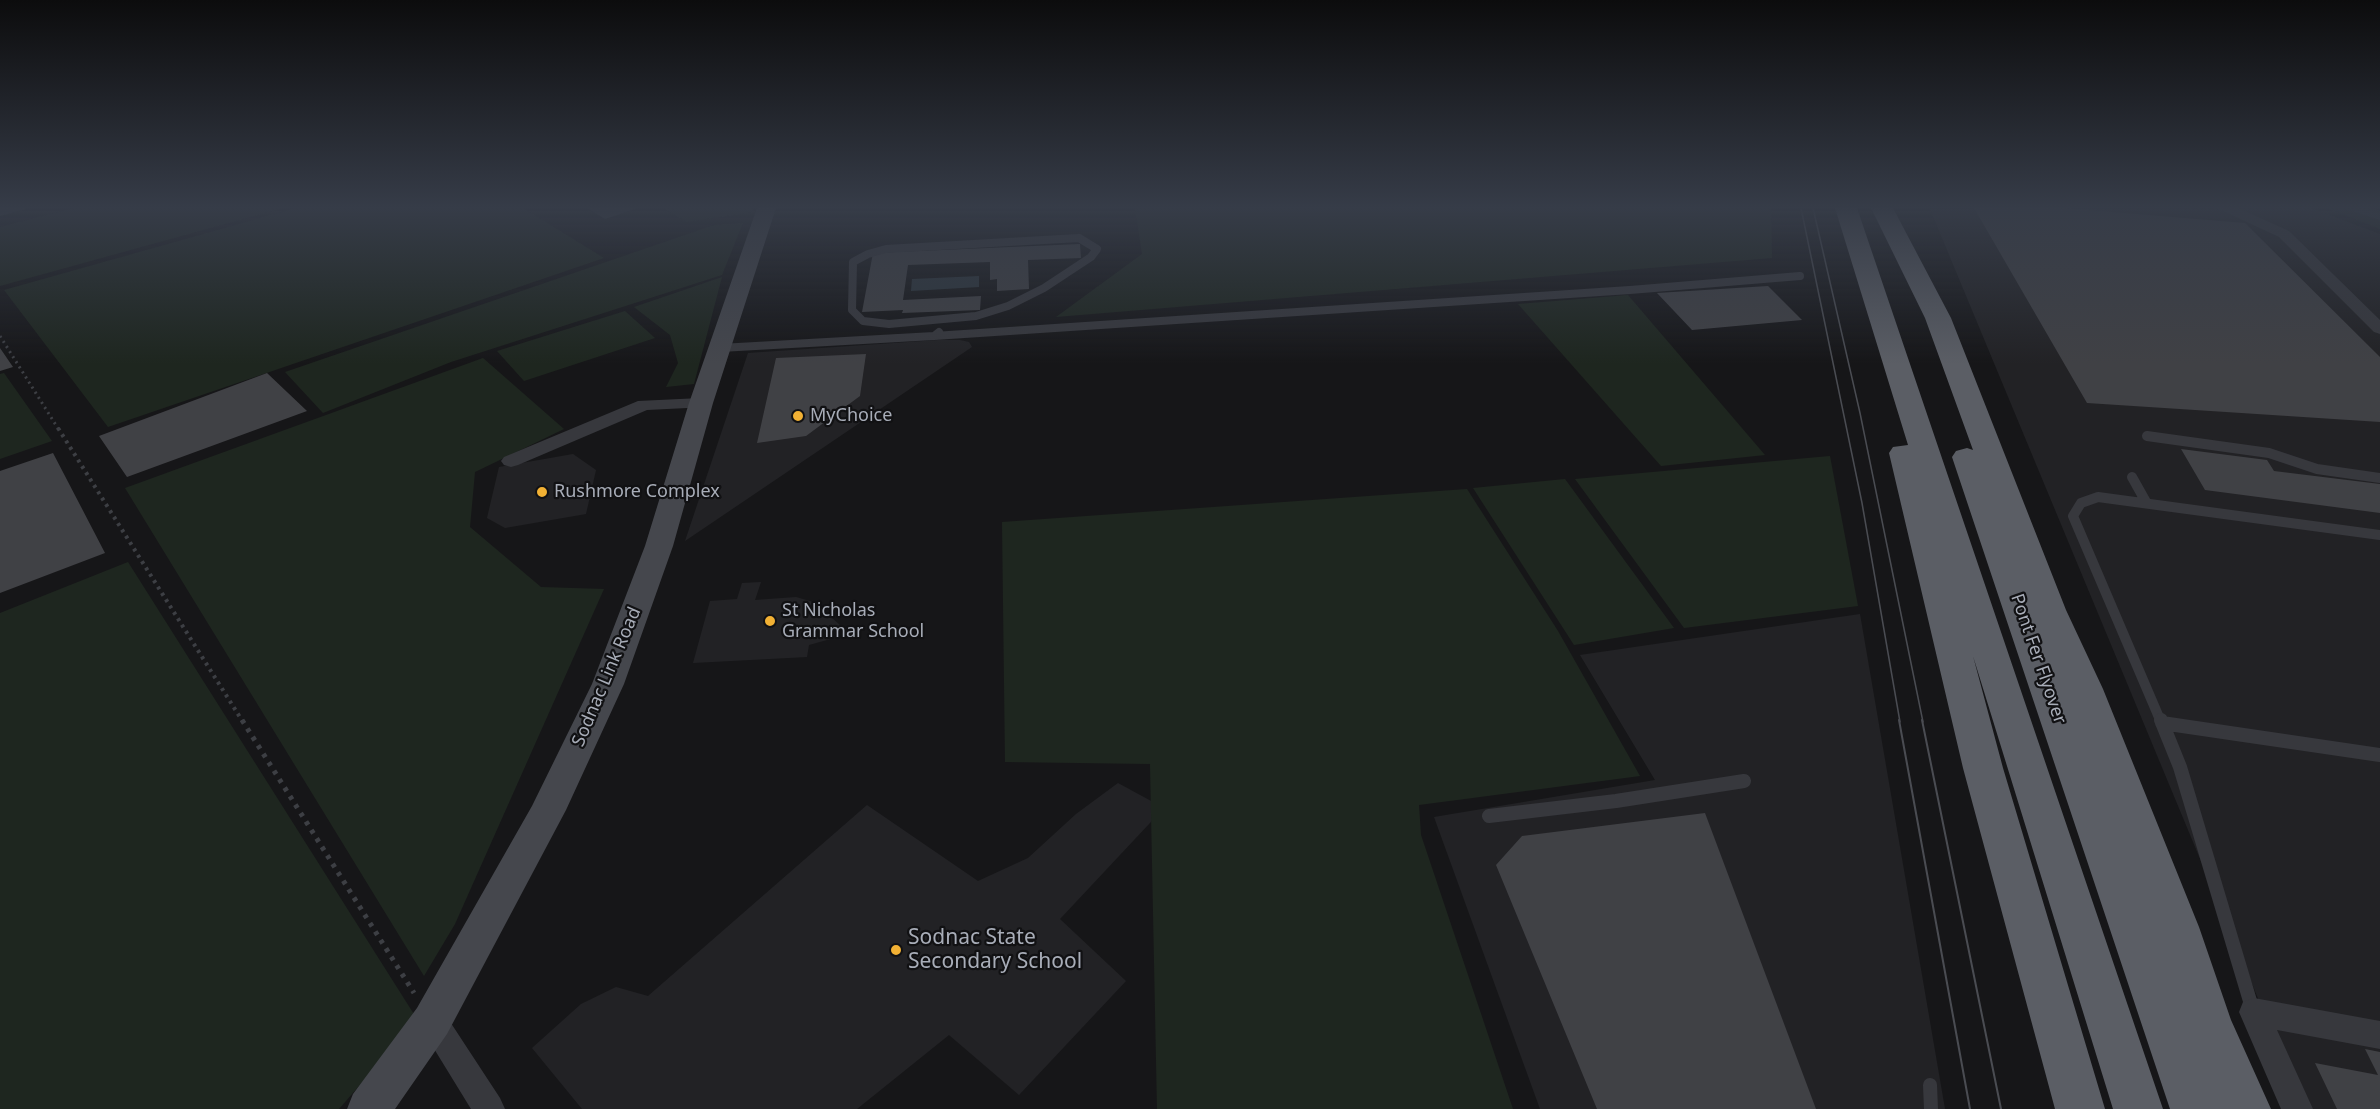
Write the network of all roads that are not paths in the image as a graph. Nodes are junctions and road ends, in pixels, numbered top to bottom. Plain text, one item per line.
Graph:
1 (750, 260) edge
2 (858, 260) edge
3 (1087, 260) edge
4 (1854, 260) edge
5 (1862, 260) edge
6 (1899, 260) edge
7 (1908, 260) edge
8 (2310, 260) edge
9 (1800, 276) dead end
10 (947, 320) junction
11 (2380, 329) edge
12 (934, 336) junction
13 (720, 348) junction
14 (701, 403) junction
15 (2147, 436) dead end
16 (511, 461) dead end
17 (2132, 477) dead end
18 (2380, 477) edge
19 (2146, 502) junction
20 (2380, 535) edge
21 (2162, 723) junction
22 (2380, 755) edge
23 (1744, 781) dead end
24 (1489, 816) dead end
25 (2254, 1012) junction
26 (432, 1021) junction
27 (2380, 1035) edge
28 (1930, 1085) dead end
29 (369, 1109) edge
30 (489, 1109) edge
31 (1931, 1109) edge
32 (2080, 1109) edge
33 (2138, 1109) edge
34 (2195, 1109) edge
35 (2246, 1109) edge
36 (2296, 1109) edge

1 - 13 main road, Sodnac Link Road
2 - 10 lane
3 - 10 lane
4 - 32 highway
5 - 33 highway
6 - 34 highway, Pont Fer Flyover
7 - 35 highway
8 - 11 street
9 - 12 lane
10 - 12 lane
12 - 13 lane
13 - 14 main road, Sodnac Link Road
14 - 16 street
14 - 26 main road, Sodnac Link Road
15 - 18 lane
17 - 19 lane
19 - 20 lane
19 - 21 lane
21 - 22 lane
21 - 25 lane
23 - 24 lane
25 - 27 street
25 - 36 street
26 - 29 main road, Sodnac Link Road
26 - 30 street
28 - 31 lane

